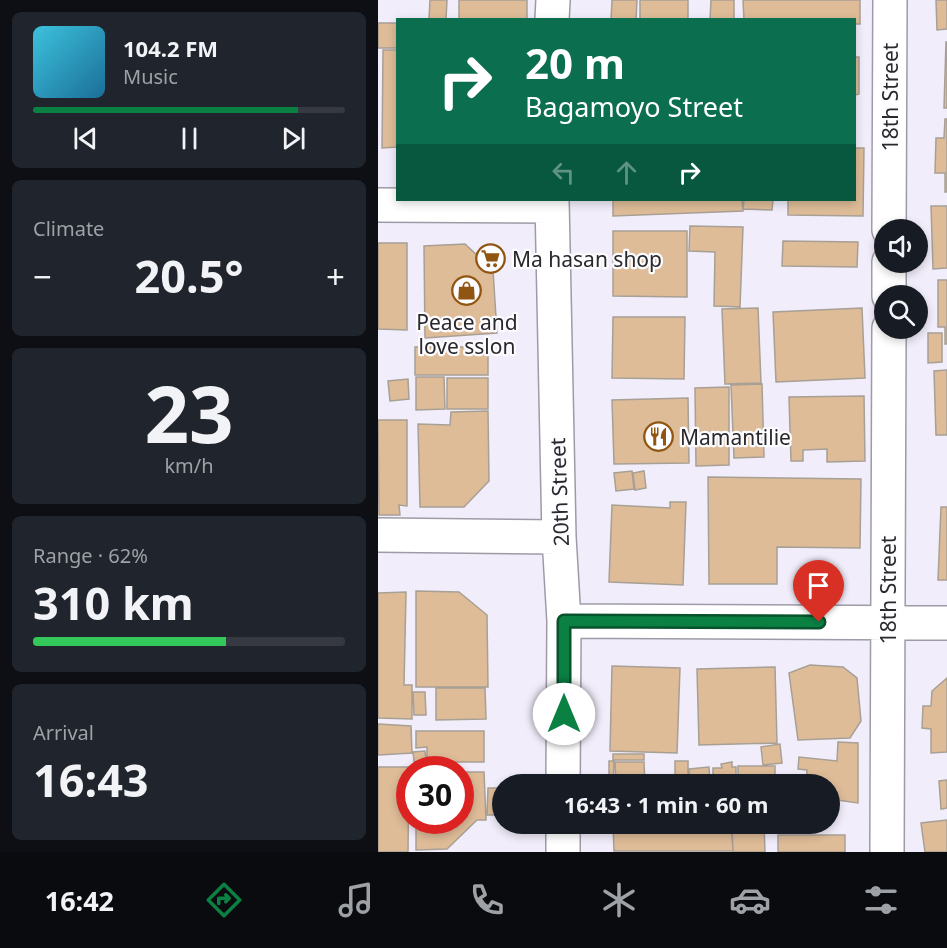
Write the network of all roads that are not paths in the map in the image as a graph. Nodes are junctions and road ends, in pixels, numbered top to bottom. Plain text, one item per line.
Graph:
1 (552, 0) edge
2 (890, 0) edge
3 (552, 18) edge
4 (552, 203) edge
5 (378, 205) edge
6 (889, 219) edge
7 (889, 339) edge
8 (378, 535) edge
9 (559, 537) junction
10 (564, 621) junction
11 (888, 623) junction
12 (947, 623) edge
13 (563, 774) edge
14 (563, 834) edge
15 (563, 852) edge
16 (887, 852) edge

1 - 3 street
2 - 6 street, 18th Street
4 - 5 street
4 - 9 street, 20th Street
7 - 11 street, 18th Street
8 - 9 street
9 - 10 street, 20th Street
10 - 11 street
10 - 13 street, 20th Street
11 - 12 street
11 - 16 street, 18th Street
14 - 15 street

